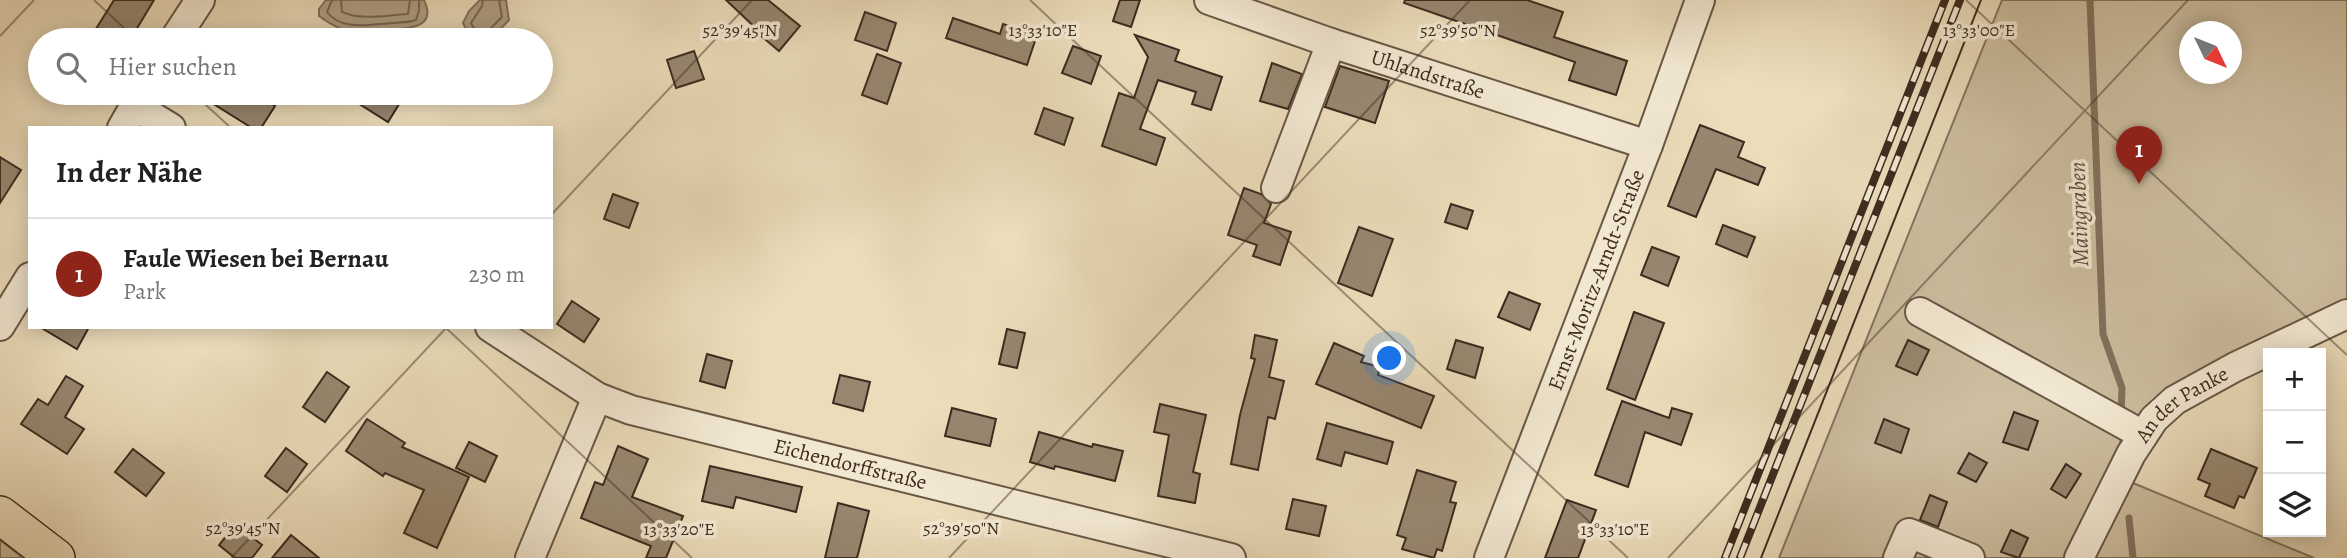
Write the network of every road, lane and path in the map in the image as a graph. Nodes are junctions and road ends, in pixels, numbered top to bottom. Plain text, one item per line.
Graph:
1 (200, 0) edge
2 (1209, 0) edge
3 (1700, 0) edge
4 (182, 28) edge
5 (1331, 43) junction
6 (133, 109) edge
7 (167, 126) edge
8 (1648, 145) junction
9 (1276, 188) dead end
10 (28, 280) edge
11 (1920, 312) dead end
12 (2347, 314) edge
13 (0, 326) edge
14 (493, 329) edge
15 (597, 397) junction
16 (2128, 427) junction
17 (0, 515) edge
18 (56, 558) edge
19 (530, 558) edge
20 (1231, 558) edge
21 (1489, 558) edge
22 (1898, 558) edge
23 (1970, 558) edge
24 (2079, 558) edge

1 - 4 street
2 - 5 street, Uhlandstraße
3 - 8 street, Ernst-Moritz-Arndt-Straße
5 - 8 street, Uhlandstraße
5 - 9 street
6 - 7 street
8 - 21 street, Ernst-Moritz-Arndt-Straße
10 - 13 street
11 - 16 street
12 - 16 street, An der Panke
14 - 15 street, Eichendorffstraße
15 - 19 street
15 - 20 street, Eichendorffstraße
16 - 24 street, An der Panke
17 - 18 main road
22 - 23 street

